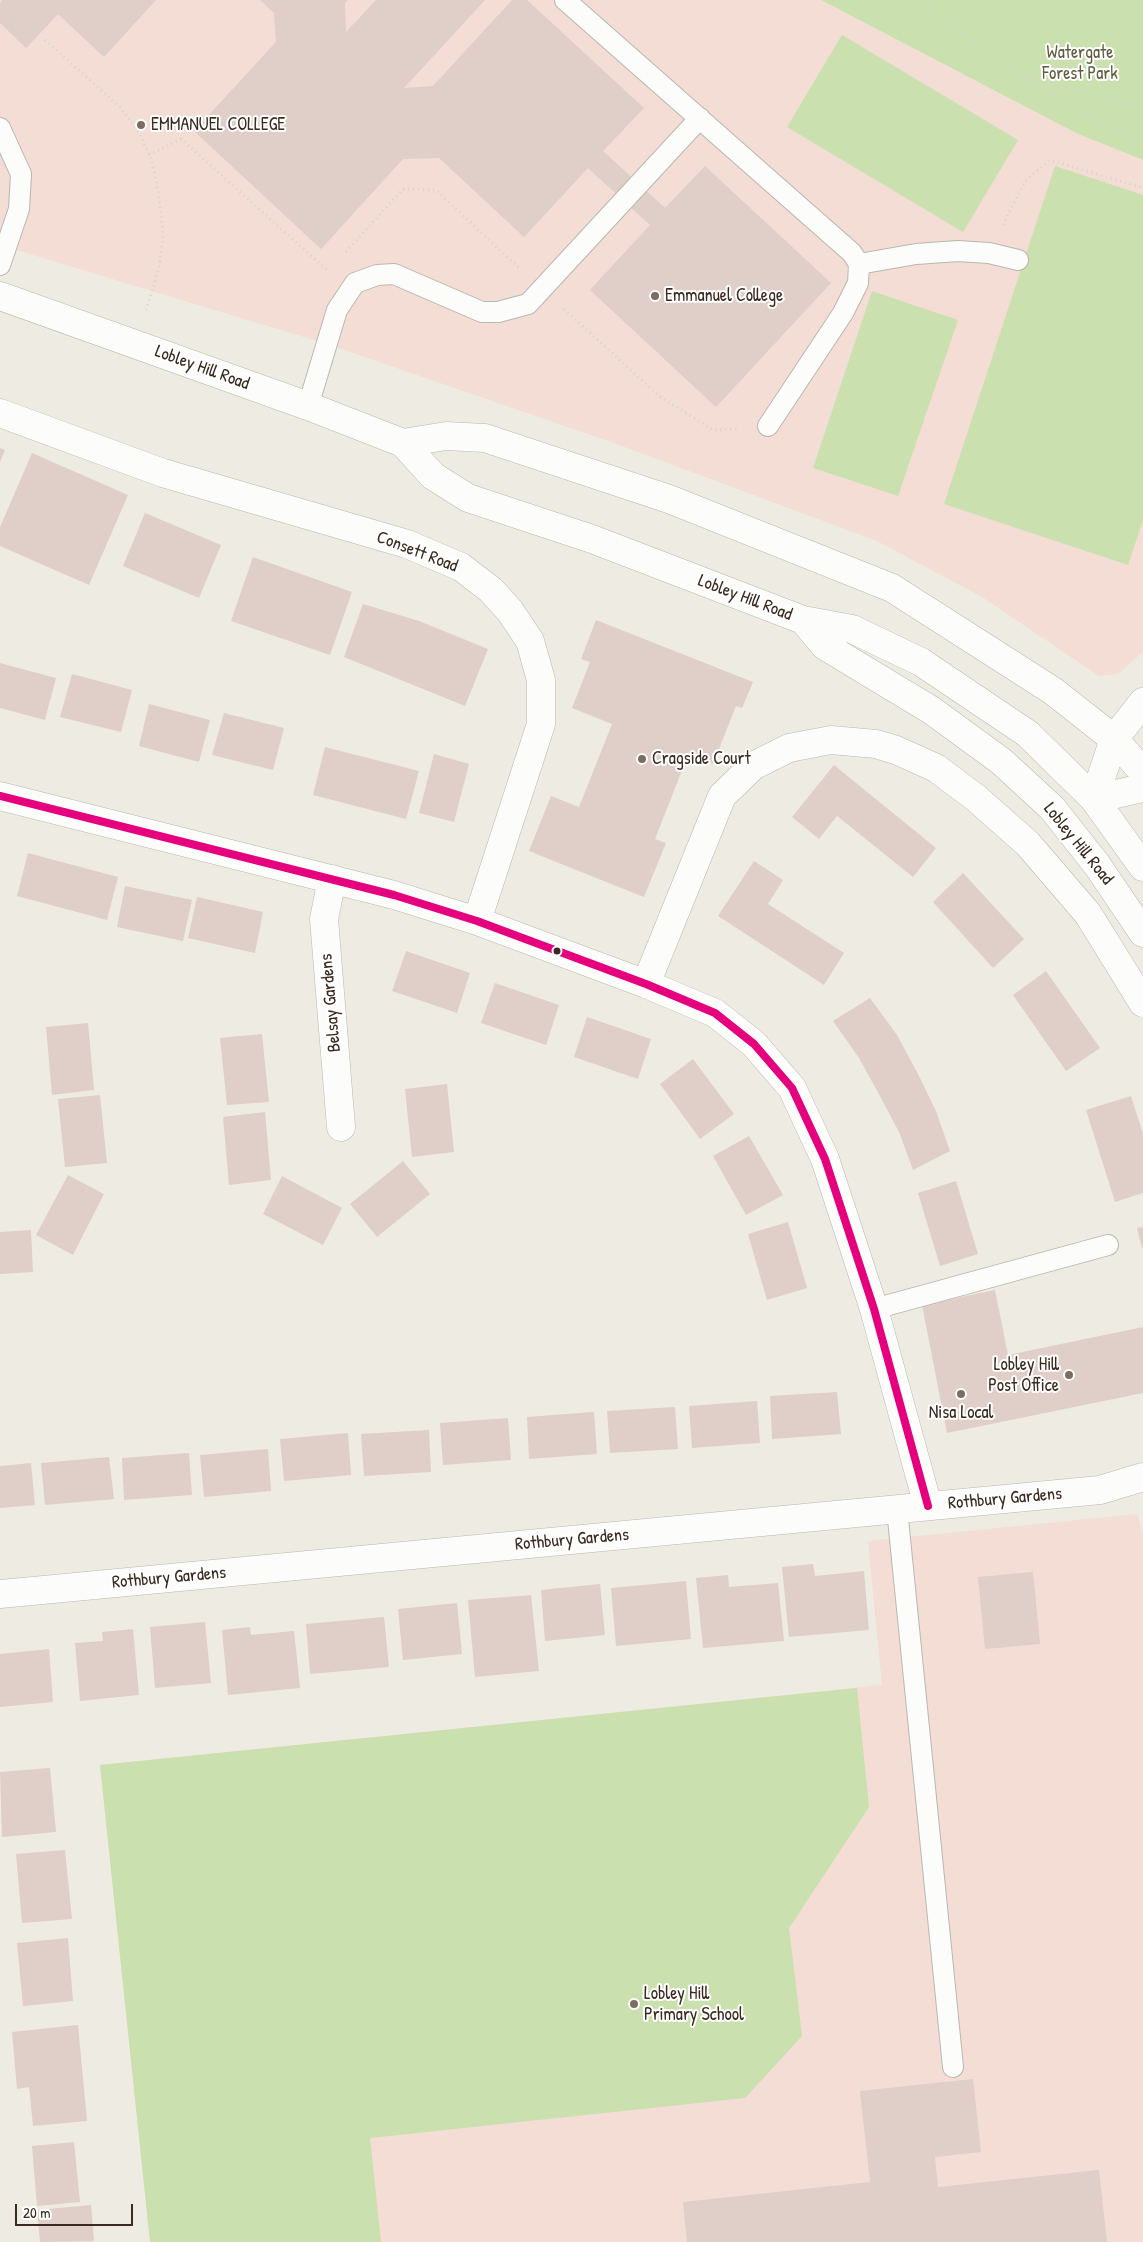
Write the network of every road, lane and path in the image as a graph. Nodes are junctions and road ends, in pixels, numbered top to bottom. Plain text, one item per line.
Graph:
1 (565, 0) edge
2 (916, 0) edge
3 (45, 40) dead end
4 (1018, 74) junction
5 (1143, 108) edge
6 (700, 118) junction
7 (0, 128) edge
8 (1143, 142) edge
9 (149, 156) junction
10 (1143, 188) edge
11 (989, 253) junction
12 (1018, 260) dead end
13 (859, 264) junction
14 (0, 265) edge
15 (350, 290) junction
16 (0, 296) edge
17 (135, 344) junction
18 (308, 406) junction
19 (0, 413) edge
20 (768, 426) dead end
21 (404, 443) junction
22 (803, 620) junction
23 (1143, 702) edge
24 (1114, 739) junction
25 (1143, 772) edge
26 (1143, 788) edge
27 (0, 796) edge
28 (1094, 799) junction
29 (1143, 867) edge
30 (332, 879) junction
31 (477, 921) junction
32 (1143, 933) edge
33 (646, 984) junction
34 (1143, 1003) edge
35 (341, 1127) dead end
36 (1108, 1245) dead end
37 (874, 1309) junction
38 (1143, 1477) edge
39 (928, 1506) junction
40 (897, 1509) junction
41 (0, 1594) edge
42 (953, 2067) dead end

1 - 6 lane
2 - 4 path
3 - 9 path
4 - 5 path
4 - 8 path
6 - 13 lane
6 - 15 lane
7 - 14 lane
9 - 15 path
9 - 17 path
10 - 11 path
11 - 12 lane
11 - 13 lane
13 - 20 lane
15 - 18 lane
16 - 17 main road, Lobley Hill Road
17 - 18 main road, Lobley Hill Road
18 - 21 main road, Lobley Hill Road
19 - 31 main road, Consett Road
21 - 22 main road, Lobley Hill Road
21 - 24 main road
22 - 28 main road
22 - 32 main road, Lobley Hill Road
23 - 24 main road
24 - 25 main road
24 - 28 main road
26 - 28 main road
27 - 30 main road
28 - 29 main road
30 - 31 main road
30 - 35 main road, Belsay Gardens
31 - 33 main road
33 - 34 main road, Lobley Hill Road
33 - 37 main road
36 - 37 lane
37 - 39 main road
38 - 39 main road, Rothbury Gardens
39 - 40 main road, Rothbury Gardens
40 - 41 main road, Rothbury Gardens
40 - 42 lane

